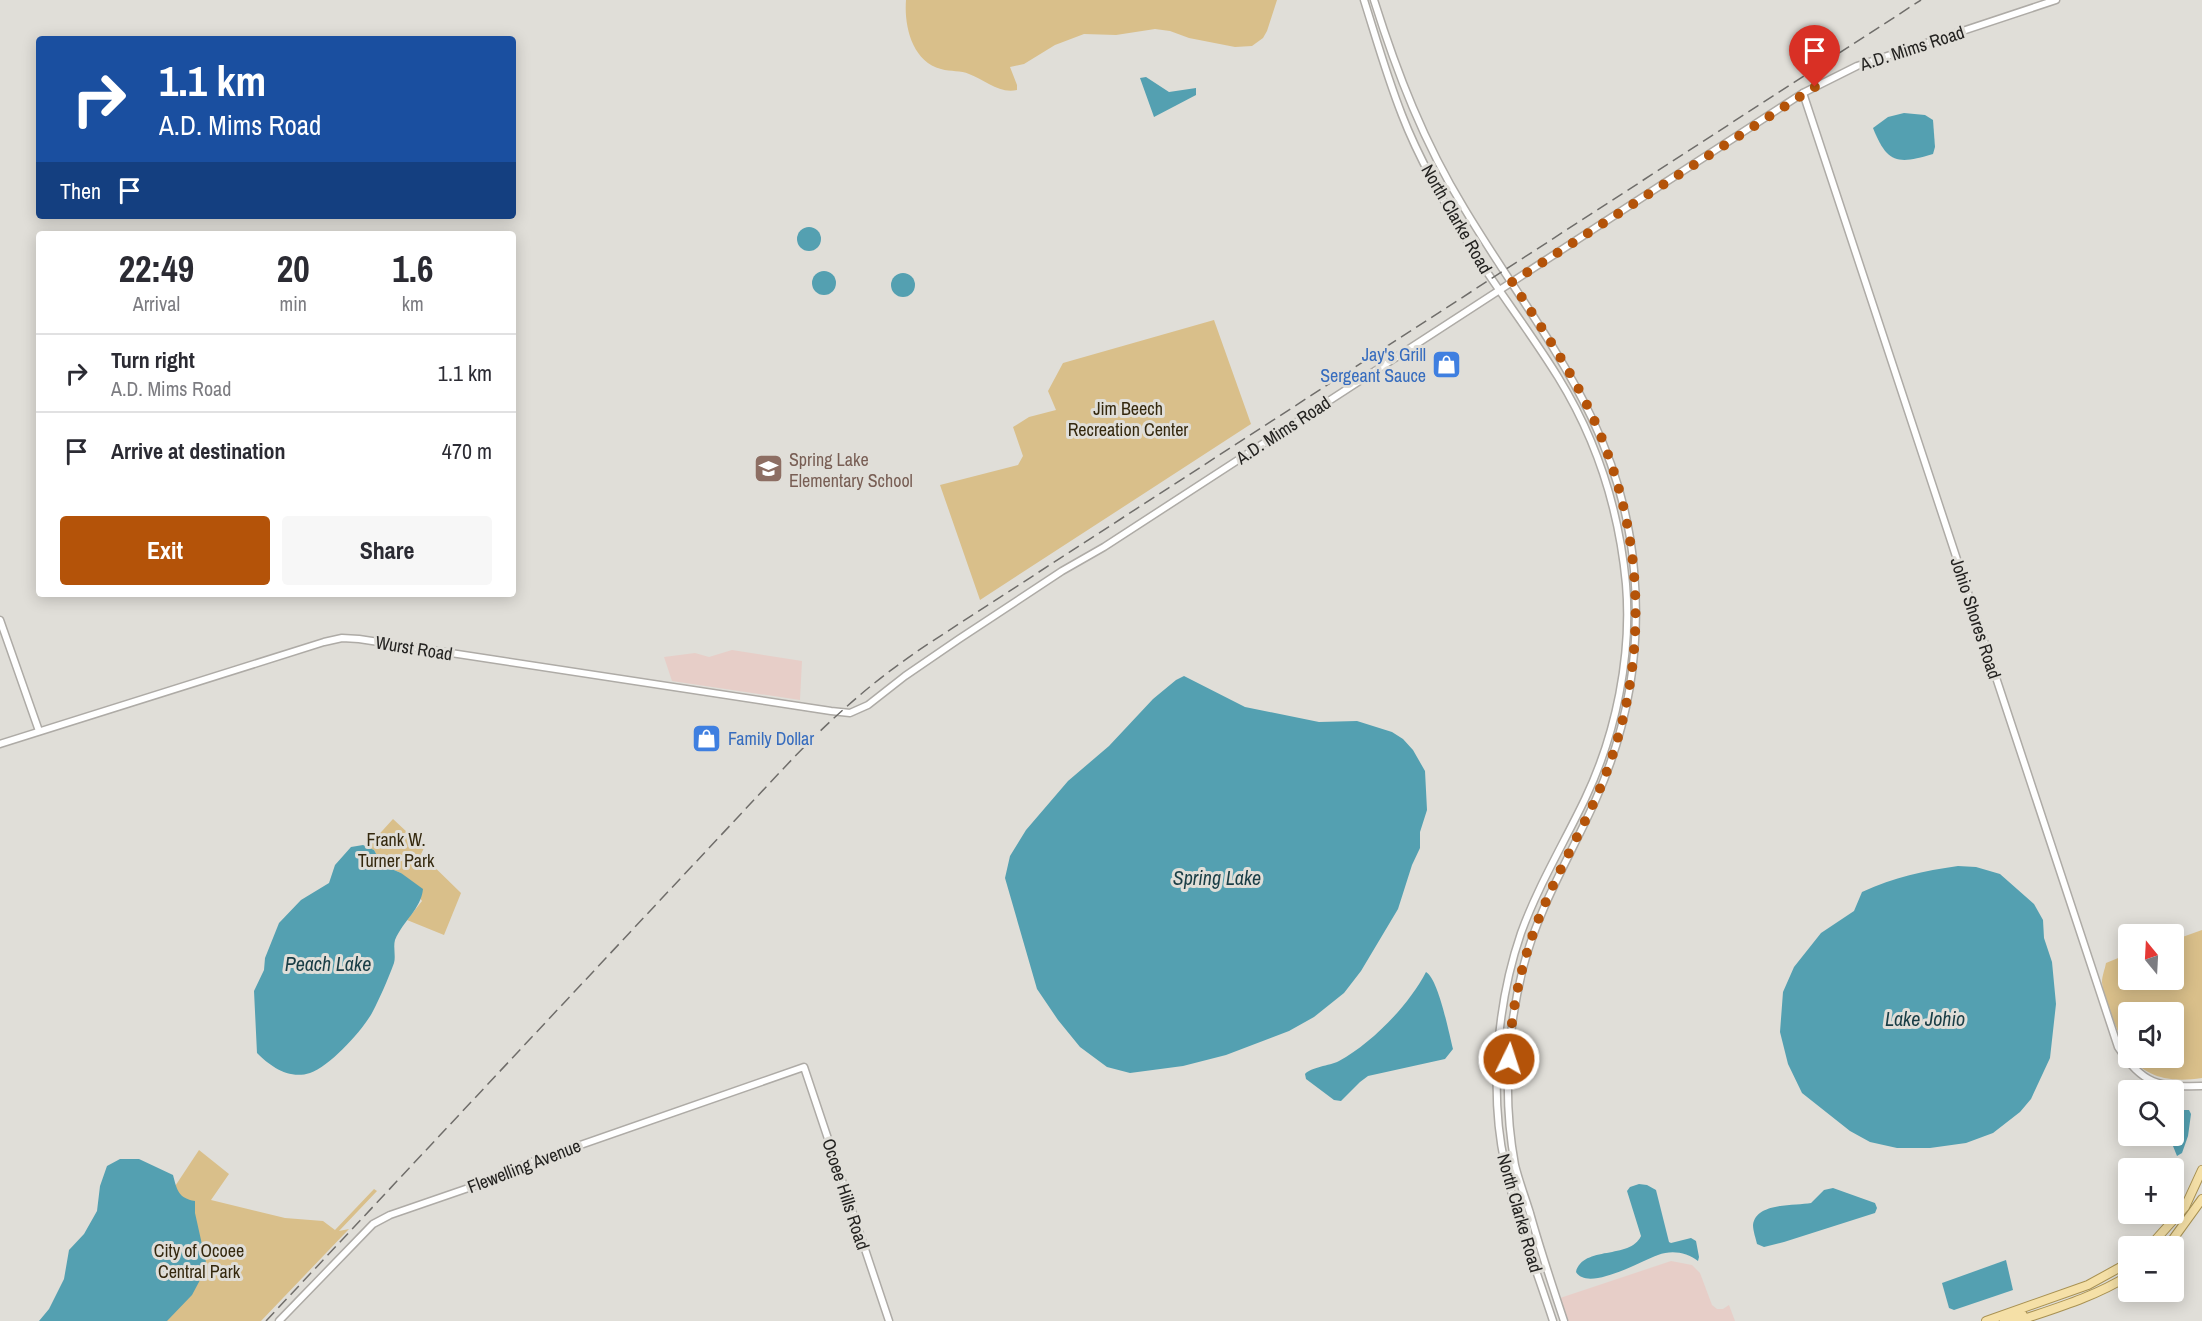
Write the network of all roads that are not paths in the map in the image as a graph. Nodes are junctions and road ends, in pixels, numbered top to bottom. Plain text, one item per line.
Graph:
1 (1364, 0) edge
2 (1374, 0) edge
3 (2056, 0) edge
4 (1803, 93) junction
5 (1512, 282) junction
6 (1499, 290) junction
7 (0, 620) edge
8 (839, 712) joint
9 (39, 731) junction
10 (0, 744) edge
11 (804, 1067) joint
12 (2202, 1086) edge
13 (2202, 1170) edge
14 (2202, 1199) edge
15 (2160, 1236) edge
16 (2175, 1236) edge
17 (2118, 1270) edge
18 (2114, 1273) junction
19 (2118, 1282) edge
20 (2037, 1304) junction
21 (2041, 1313) junction
22 (279, 1321) edge
23 (889, 1321) edge
24 (1553, 1321) edge
25 (1564, 1321) edge
26 (1986, 1321) edge
27 (2004, 1321) edge
28 (2018, 1321) edge

1 - 6 street, North Clarke Road
2 - 5 street, North Clarke Road
3 - 4 street, A.D. Mims Road
4 - 5 street, A.D. Mims Road
4 - 12 street, Johio Shores Road
5 - 6 street, A.D. Mims Road
5 - 25 street, North Clarke Road
6 - 8 street, A.D. Mims Road
6 - 24 street, North Clarke Road
7 - 9 street
8 - 9 street, Wurst Road
9 - 10 street, Wurst Road
11 - 22 street, Flewelling Avenue
11 - 23 street, Ocoee Hills Road
13 - 15 main road
14 - 16 main road
17 - 18 main road
18 - 20 main road
18 - 21 main road
19 - 21 main road
20 - 26 main road
20 - 27 main road
21 - 28 main road

